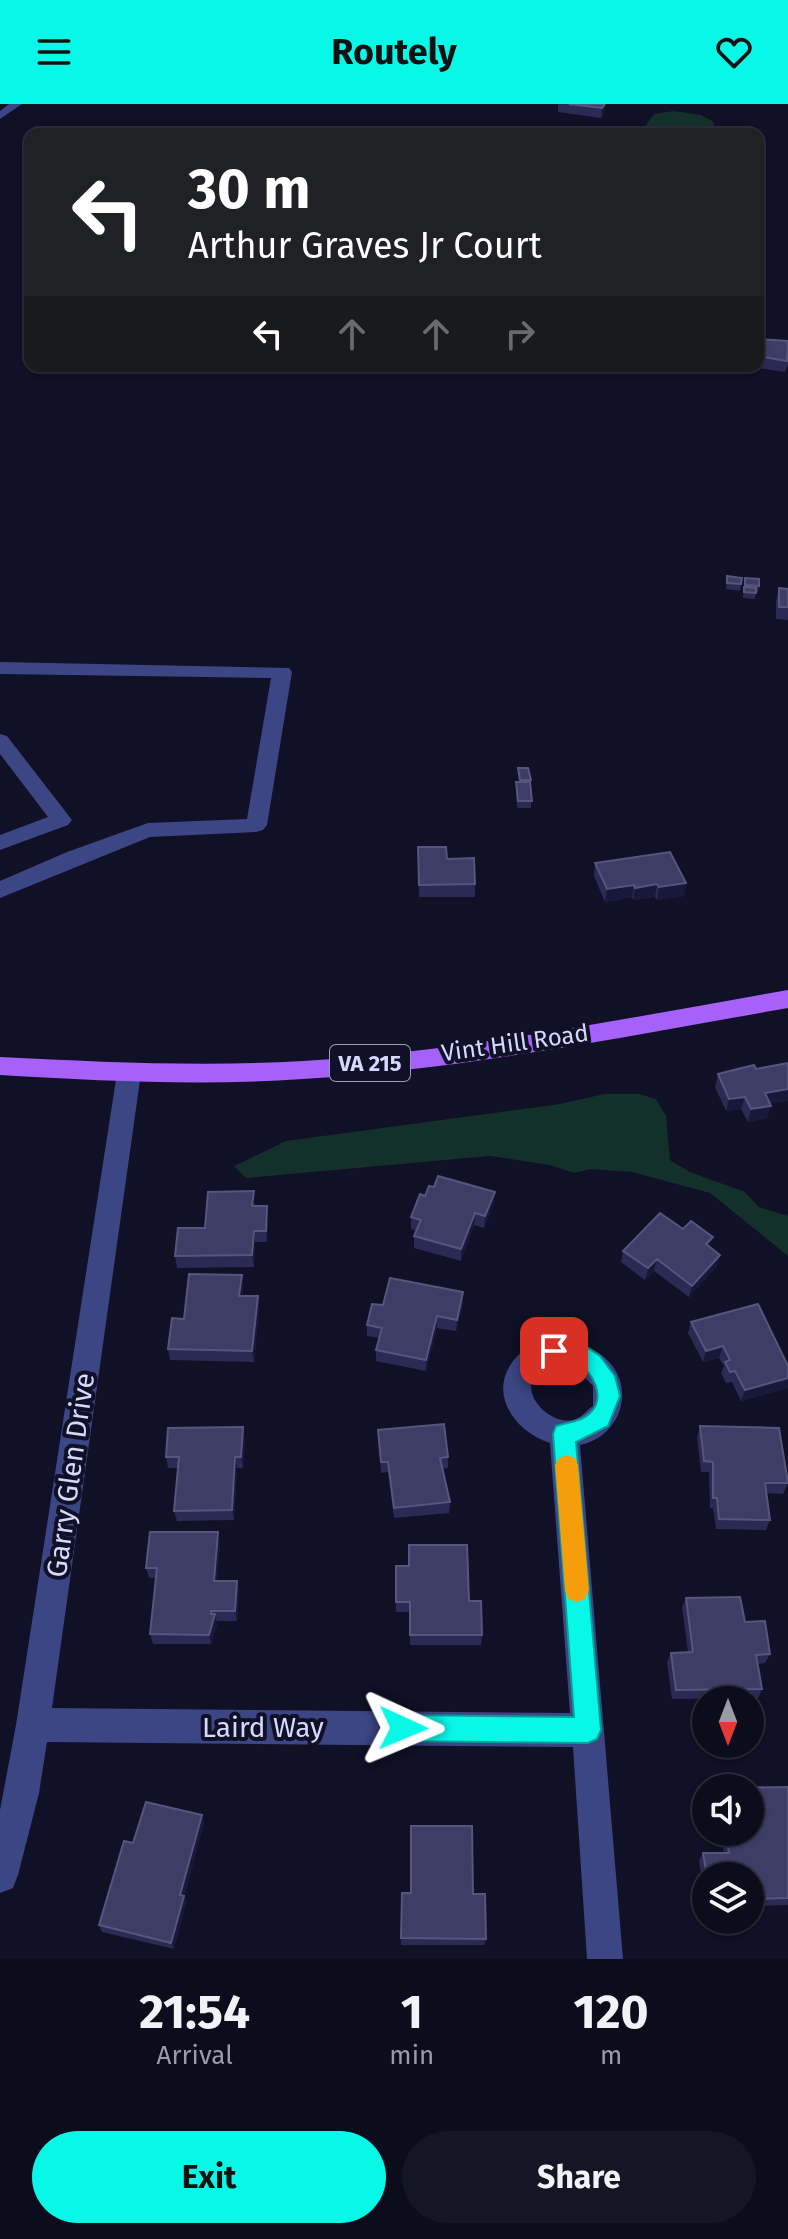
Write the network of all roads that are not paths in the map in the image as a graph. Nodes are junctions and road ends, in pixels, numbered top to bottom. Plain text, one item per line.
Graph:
1 (16, 104) edge
2 (0, 116) edge
3 (0, 668) edge
4 (0, 740) edge
5 (61, 820) junction
6 (0, 843) edge
7 (87, 852) junction
8 (0, 890) edge
9 (788, 999) edge
10 (0, 1066) edge
11 (129, 1073) junction
12 (564, 1434) dead end
13 (33, 1725) junction
14 (588, 1730) junction
15 (0, 1875) edge
16 (605, 1959) edge

1 - 2 street
3 - 7 street
4 - 5 street
5 - 6 street
5 - 7 street
7 - 8 street
9 - 11 main road, Vint Hill Road / VA 215
10 - 11 main road, Vint Hill Road / VA 215
11 - 13 street, Garry Glen Drive
12 - 14 street
13 - 14 street, Laird Way
13 - 15 street, Garry Glen Drive
14 - 16 street

